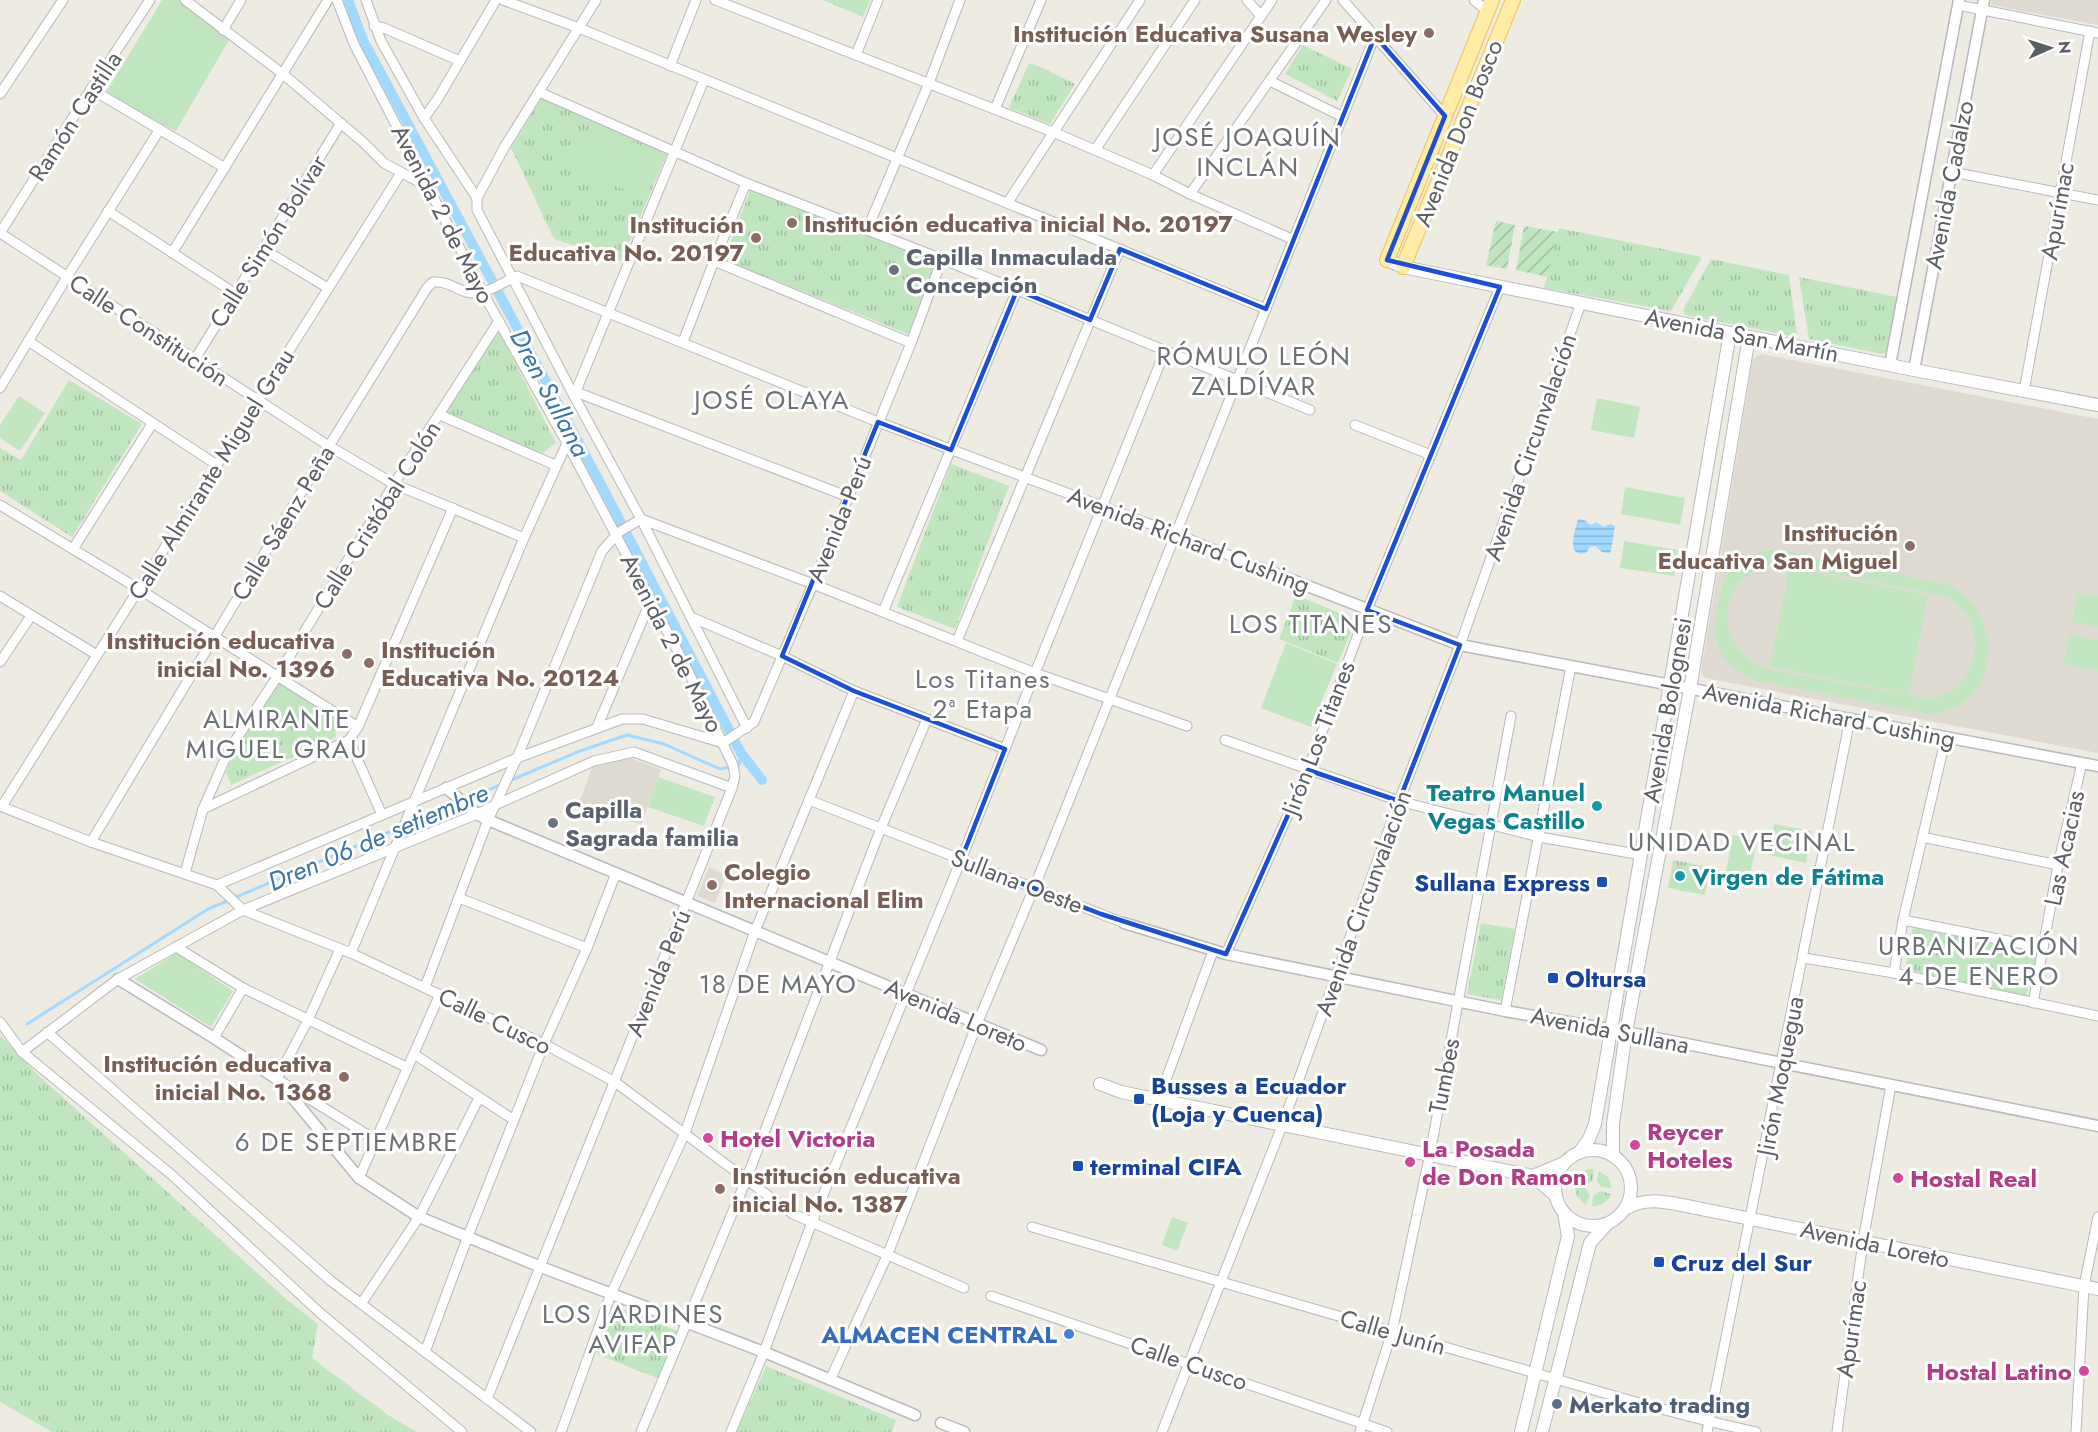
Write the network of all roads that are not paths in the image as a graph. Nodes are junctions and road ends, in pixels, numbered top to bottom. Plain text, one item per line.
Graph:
1 (63, 0) edge
2 (150, 0) edge
3 (185, 0) edge
4 (241, 0) edge
5 (328, 0) edge
6 (337, 0) edge
7 (366, 0) edge
8 (496, 0) edge
9 (503, 0) edge
10 (596, 0) edge
11 (696, 0) edge
12 (715, 0) edge
13 (878, 0) edge
14 (960, 0) edge
15 (1041, 0) edge
16 (1140, 0) edge
17 (1195, 0) edge
18 (1247, 0) edge
19 (1272, 0) edge
20 (1326, 0) edge
21 (1343, 0) edge
22 (1474, 0) edge
23 (1513, 0) edge
24 (1959, 3) edge
25 (1490, 5) edge
26 (1983, 5) edge
27 (1261, 16) junction
28 (374, 26) junction
29 (579, 28) junction
30 (223, 30) junction
31 (2094, 32) edge
32 (1375, 36) junction
33 (856, 55) junction
34 (460, 61) junction
35 (670, 66) junction
36 (283, 74) junction
37 (704, 80) junction
38 (1269, 81) junction
39 (929, 83) junction
40 (91, 89) junction
41 (539, 92) junction
42 (0, 94) edge
43 (994, 109) junction
44 (1445, 116) junction
45 (1343, 117) junction
46 (424, 118) junction
47 (341, 123) junction
48 (160, 129) junction
49 (1053, 132) junction
50 (1095, 150) junction
51 (676, 152) junction
52 (898, 157) junction
53 (225, 168) junction
54 (1952, 172) junction
55 (401, 173) junction
56 (1153, 175) junction
57 (746, 183) junction
58 (432, 193) junction
59 (2060, 193) junction
60 (1190, 194) junction
61 (477, 198) junction
62 (2098, 200) edge
63 (1008, 202) junction
64 (108, 211) junction
65 (867, 230) junction
66 (0, 233) edge
67 (1294, 240) junction
68 (263, 249) junction
69 (1120, 249) junction
70 (172, 253) junction
71 (942, 259) junction
72 (1387, 260) joint
73 (714, 261) junction
74 (1403, 267) junction
75 (67, 277) junction
76 (510, 279) junction
77 (1500, 286) junction
78 (328, 288) junction
79 (1017, 290) junction
80 (485, 292) junction
81 (236, 294) junction
82 (1581, 303) junction
83 (1266, 309) junction
84 (608, 312) junction
85 (1090, 320) junction
86 (499, 321) junction
87 (1730, 333) junction
88 (1749, 337) junction
89 (28, 341) junction
90 (683, 342) junction
91 (911, 343) junction
92 (1165, 351) junction
93 (195, 359) junction
94 (1890, 365) junction
95 (1914, 370) junction
96 (1237, 380) junction
97 (0, 388) edge
98 (2024, 391) junction
99 (575, 394) junction
100 (258, 400) junction
101 (2098, 405) edge
102 (1310, 410) dead end
103 (440, 415) junction
104 (878, 422) junction
105 (152, 424) junction
106 (1355, 425) dead end
107 (567, 443) junction
108 (329, 446) junction
109 (951, 450) junction
110 (1431, 455) junction
111 (217, 465) junction
112 (555, 465) junction
113 (1025, 477) junction
114 (394, 484) junction
115 (849, 497) junction
116 (0, 505) edge
117 (1103, 506) junction
118 (453, 508) junction
119 (638, 520) junction
120 (618, 534) junction
121 (1176, 534) junction
122 (524, 538) junction
123 (73, 549) junction
124 (1261, 568) joint
125 (813, 584) junction
126 (139, 589) junction
127 (0, 596) edge
128 (651, 600) junction
129 (1367, 610) junction
130 (883, 612) junction
131 (31, 616) junction
132 (690, 617) junction
133 (214, 636) junction
134 (957, 641) junction
135 (1460, 645) junction
136 (97, 655) junction
137 (782, 656) junction
138 (0, 662) edge
139 (1571, 666) junction
140 (1035, 673) junction
141 (277, 677) junction
142 (1671, 685) junction
143 (1690, 688) junction
144 (854, 691) junction
145 (1110, 699) junction
146 (1511, 716) dead end
147 (927, 719) junction
148 (1850, 719) junction
149 (1187, 726) dead end
150 (358, 727) junction
151 (597, 727) junction
152 (743, 731) junction
153 (1946, 737) junction
154 (349, 740) junction
155 (1225, 740) dead end
156 (725, 742) junction
157 (1005, 749) junction
158 (517, 758) junction
159 (2082, 763) junction
160 (2098, 766) edge
161 (1308, 770) junction
162 (446, 788) junction
163 (732, 788) junction
164 (809, 800) junction
165 (1400, 801) junction
166 (413, 802) junction
167 (495, 805) junction
168 (1, 806) edge
169 (202, 809) junction
170 (477, 814) junction
171 (382, 815) junction
172 (488, 820) junction
173 (1492, 826) junction
174 (881, 828) junction
175 (1539, 837) junction
176 (1922, 837) junction
177 (91, 842) junction
178 (393, 850) junction
179 (1642, 855) junction
180 (961, 860) junction
181 (2058, 865) junction
182 (185, 873) junction
183 (616, 873) junction
184 (217, 885) junction
185 (1034, 888) junction
186 (459, 898) junction
187 (686, 902) junction
188 (243, 910) junction
189 (1903, 920) junction
190 (1124, 923) joint
191 (755, 931) junction
192 (176, 947) junction
193 (587, 948) junction
194 (2043, 948) junction
195 (340, 949) junction
196 (1214, 951) junction
197 (351, 953) junction
198 (1226, 954) junction
199 (1804, 958) junction
200 (829, 962) junction
201 (1894, 973) junction
202 (1337, 976) junction
203 (118, 979) junction
204 (425, 987) junction
205 (243, 988) junction
206 (440, 994) junction
207 (905, 994) junction
208 (1458, 1002) junction
209 (2033, 1003) junction
210 (1505, 1011) junction
211 (2098, 1016) edge
212 (308, 1020) junction
213 (0, 1022) edge
214 (977, 1024) junction
215 (1611, 1029) junction
216 (46, 1032) junction
217 (1626, 1032) junction
218 (214, 1038) junction
219 (544, 1044) junction
220 (1041, 1050) dead end
221 (22, 1052) junction
222 (414, 1054) junction
223 (1782, 1064) junction
224 (408, 1068) junction
225 (277, 1079) junction
226 (615, 1082) junction
227 (1100, 1084) dead end
228 (1891, 1085) junction
229 (479, 1098) junction
230 (1159, 1099) junction
231 (514, 1119) junction
232 (1282, 1126) junction
233 (2098, 1126) edge
234 (685, 1133) junction
235 (376, 1140) junction
236 (1578, 1153) junction
237 (1430, 1154) junction
238 (1613, 1156) junction
239 (1564, 1163) junction
240 (1533, 1176) junction
241 (359, 1178) junction
242 (746, 1180) junction
243 (1630, 1181) junction
244 (1556, 1196) junction
245 (1652, 1200) junction
246 (1625, 1209) junction
247 (1564, 1214) junction
248 (419, 1217) junction
249 (2098, 1217) edge
250 (1752, 1218) junction
251 (812, 1222) junction
252 (1608, 1224) junction
253 (1032, 1227) dead end
254 (468, 1236) junction
255 (1863, 1241) junction
256 (887, 1256) junction
257 (541, 1267) junction
258 (1220, 1283) junction
259 (2084, 1286) junction
260 (964, 1288) dead end
261 (2098, 1288) edge
262 (611, 1294) junction
263 (991, 1296) dead end
264 (361, 1304) junction
265 (687, 1323) junction
266 (1392, 1332) junction
267 (425, 1352) junction
268 (764, 1352) junction
269 (1189, 1363) junction
270 (1535, 1373) junction
271 (1555, 1379) junction
272 (830, 1380) junction
273 (487, 1399) junction
274 (915, 1415) dead end
275 (1709, 1422) junction
276 (941, 1423) dead end
277 (1361, 1428) edge
278 (462, 1432) edge
279 (531, 1432) edge
280 (561, 1432) edge
281 (641, 1432) edge
282 (731, 1432) edge
283 (964, 1432) edge
284 (1161, 1432) edge
285 (1387, 1432) edge
286 (1521, 1432) edge
287 (1542, 1432) edge
288 (1707, 1432) edge
289 (1756, 1432) edge
290 (1838, 1432) edge
291 (2076, 1432) edge

1 - 42 street
2 - 40 street, Ramón Castilla
3 - 30 street
4 - 30 street
5 - 36 street
6 - 58 street, Avenida 2 de Mayo
7 - 28 street
8 - 34 street
9 - 29 street
10 - 29 street
11 - 35 street
12 - 33 street
13 - 33 street
14 - 39 street
15 - 43 street
16 - 49 street
17 - 50 street
18 - 27 street
19 - 27 street
20 - 38 street
21 - 32 street
22 - 25 street
23 - 74 main road, Avenida Don Bosco
24 - 26 street
24 - 94 street, Avenida Cadalzo
25 - 44 main road, Avenida Don Bosco
26 - 31 street
26 - 54 street, Avenida Cadalzo
27 - 56 street
28 - 34 street
28 - 46 street
29 - 35 street
29 - 41 street
30 - 36 street
31 - 59 street, Apurímac
32 - 44 street
32 - 45 street
33 - 39 street
34 - 46 street
35 - 37 street
36 - 47 street
36 - 53 street
37 - 51 street
37 - 52 street
38 - 45 street
38 - 60 street
39 - 43 street
39 - 52 street
40 - 48 street
40 - 66 street, Ramón Castilla
41 - 51 street
41 - 61 street
43 - 49 street
44 - 72 main road, Avenida Don Bosco
45 - 67 street
46 - 61 street
47 - 55 street
47 - 68 street, Calle Simón Bolívar
48 - 53 street
48 - 64 street
49 - 50 street
49 - 63 street
50 - 56 street
51 - 57 street
51 - 84 street
52 - 63 street
52 - 65 street
53 - 70 street
54 - 59 street
54 - 95 street, Avenida Cadalzo
55 - 58 street
55 - 78 street, Calle Almirante Miguel Grau
56 - 60 street
57 - 65 street
57 - 73 street
58 - 80 street, Avenida 2 de Mayo
59 - 62 street
59 - 98 street, Apurímac
60 - 67 street
61 - 76 street
63 - 69 street
64 - 70 street
64 - 75 street
65 - 71 street
66 - 75 street, Calle Constitución
67 - 83 street
68 - 78 street
68 - 81 street, Calle Simón Bolívar
69 - 83 street
69 - 85 street
70 - 81 street
71 - 79 street
71 - 91 street, Avenida Perú
72 - 74 main road, Avenida San Martín
73 - 90 street
73 - 91 street
74 - 77 main road, Avenida San Martín
75 - 89 street
75 - 93 street, Calle Constitución
76 - 80 street
76 - 84 street, Avenida Richard Cushing
76 - 99 street
77 - 82 main road, Avenida San Martín
77 - 110 street, Jirón Los Titanes
78 - 100 street, Calle Almirante Miguel Grau
79 - 85 street
79 - 109 street
80 - 86 street, Avenida 2 de Mayo
80 - 108 street, Calle Sáenz Peña
81 - 93 street, Calle Simón Bolívar
82 - 87 main road, Avenida San Martín
82 - 135 street, Avenida Circunvalación
83 - 96 street
84 - 90 street, Avenida Richard Cushing
84 - 99 street
85 - 92 street
85 - 113 street
86 - 103 street, Calle Cristóbal Colón
86 - 107 street, Avenida 2 de Mayo
87 - 88 main road, Avenida San Martín
87 - 142 main road, Avenida Bolognesi
88 - 94 main road, Avenida San Martín
88 - 143 main road, Avenida Bolognesi
89 - 97 street
89 - 105 street
90 - 104 street, Avenida Richard Cushing
91 - 104 street, Avenida Perú
92 - 96 street
92 - 117 street
93 - 100 street, Calle Constitución
94 - 95 main road, Avenida San Martín
95 - 98 main road, Avenida San Martín
96 - 102 street
96 - 121 street
98 - 101 main road, Avenida San Martín
99 - 115 street
99 - 119 street
100 - 108 street, Calle Constitución
100 - 111 street, Calle Almirante Miguel Grau
103 - 112 street
103 - 114 street, Calle Cristóbal Colón
104 - 109 street, Avenida Richard Cushing
104 - 115 street, Avenida Perú
105 - 111 street
105 - 123 street
106 - 110 street
107 - 112 street
107 - 120 street, Avenida 2 de Mayo
108 - 114 street, Calle Constitución
108 - 133 street, Calle Sáenz Peña
109 - 113 street, Avenida Richard Cushing
109 - 130 street
110 - 129 street, Jirón Los Titanes
111 - 126 street, Calle Almirante Miguel Grau
112 - 122 street
113 - 117 street, Avenida Richard Cushing
113 - 134 street
114 - 118 street, Calle Constitución
114 - 141 street, Calle Cristóbal Colón
115 - 125 street, Avenida Perú
116 - 123 street
117 - 121 street, Avenida Richard Cushing
117 - 140 street
118 - 122 street, Calle Constitución
118 - 150 street
119 - 120 street
119 - 125 street
119 - 132 street
120 - 128 street, Avenida 2 de Mayo
120 - 158 street
121 - 124 street, Avenida Richard Cushing
121 - 145 street
122 - 166 street
123 - 126 street
124 - 129 street, Avenida Richard Cushing
125 - 130 street
125 - 137 street, Avenida Perú
126 - 133 street
126 - 136 street, Calle Almirante Miguel Grau
127 - 131 street
128 - 151 street
128 - 156 street, Avenida 2 de Mayo
129 - 135 street, Avenida Richard Cushing
129 - 161 street, Jirón Los Titanes
130 - 134 street
131 - 136 street
131 - 138 street
132 - 137 street
132 - 152 street
133 - 141 street
133 - 177 street, Calle Sáenz Peña
134 - 140 street
135 - 139 street, Avenida Richard Cushing
135 - 165 street, Avenida Circunvalación
136 - 168 street, Calle Almirante Miguel Grau
137 - 144 street
137 - 152 street, Avenida Perú
139 - 142 street, Avenida Richard Cushing
139 - 175 street
140 - 145 street
140 - 157 street
141 - 150 street
141 - 169 street, Calle Cristóbal Colón
142 - 143 street, Avenida Richard Cushing
142 - 179 main road, Avenida Bolognesi
143 - 148 street, Avenida Richard Cushing
143 - 217 main road, Avenida Bolognesi
144 - 147 street
144 - 164 street
145 - 149 street
145 - 185 street
146 - 173 street, Tumbes
147 - 157 street
147 - 174 street
148 - 153 street, Avenida Richard Cushing
148 - 199 street, Jirón Moquegua
150 - 154 street
151 - 156 street
151 - 158 street
152 - 156 street, Avenida Perú
153 - 159 street, Avenida Richard Cushing
153 - 176 street
154 - 169 street
154 - 171 street
155 - 161 street
156 - 163 street, Avenida Perú
157 - 180 street
158 - 162 street
158 - 167 street
159 - 160 street, Avenida Richard Cushing
159 - 181 street, Las Acacias
161 - 165 street
161 - 198 street, Jirón Los Titanes
162 - 166 street
162 - 170 street, Avenida Loreto
163 - 167 street
163 - 187 street, Avenida Perú
164 - 174 street, Sullana Oeste
164 - 191 street
165 - 173 street
165 - 202 street, Avenida Circunvalación
166 - 171 street
166 - 178 street
167 - 170 street
167 - 172 street
168 - 177 street, Calle Cusco
169 - 182 street, Calle Cristóbal Colón
170 - 172 street, Avenida Loreto
170 - 178 street
171 - 184 street
172 - 183 street, Avenida Loreto
172 - 186 street
173 - 175 street
173 - 208 street, Tumbes
174 - 180 street, Sullana Oeste
174 - 200 street
175 - 179 street
175 - 210 street
176 - 181 street
176 - 189 street
177 - 182 street, Calle Cusco
178 - 188 street
178 - 197 street
179 - 215 main road, Avenida Bolognesi
180 - 185 street, Sullana Oeste
180 - 207 street
181 - 194 street, Las Acacias
182 - 184 street, Calle Cusco
183 - 187 street, Avenida Loreto
183 - 193 street
184 - 188 street, Calle Cusco
185 - 190 street, Sullana Oeste
185 - 214 street
186 - 193 street
186 - 204 street
187 - 191 street, Avenida Loreto
187 - 226 street, Avenida Perú
188 - 192 street
188 - 195 street, Calle Cusco
189 - 194 street
189 - 201 street
190 - 196 street, Avenida Sullana
191 - 200 street, Avenida Loreto
191 - 234 street
192 - 203 street
192 - 205 street
193 - 219 street
194 - 209 street, Las Acacias
195 - 197 street, Calle Cusco
195 - 212 street
196 - 198 street, Avenida Sullana
196 - 230 street
197 - 204 street, Calle Cusco
198 - 202 street, Avenida Sullana
199 - 201 street
199 - 223 street, Jirón Moquegua
200 - 207 street, Avenida Loreto
200 - 242 street
201 - 209 street
202 - 208 street, Avenida Sullana
202 - 232 street, Avenida Circunvalación
203 - 216 street
203 - 218 street
204 - 206 street, Calle Cusco
205 - 212 street
205 - 218 street
206 - 219 street, Calle Cusco
206 - 222 street
207 - 214 street, Avenida Loreto
207 - 251 street
208 - 210 street, Avenida Sullana
208 - 237 street, Tumbes
209 - 211 street
210 - 215 street, Avenida Sullana
212 - 224 street
212 - 225 street
213 - 221 street
214 - 220 street, Avenida Loreto
214 - 256 street
215 - 217 street, Avenida Sullana
215 - 236 main road, Avenida Bolognesi
216 - 221 street
216 - 264 street
217 - 223 street, Avenida Sullana
217 - 238 main road, Avenida Bolognesi
218 - 225 street
219 - 226 street, Calle Cusco
219 - 231 street
221 - 278 street
222 - 224 street
222 - 229 street
223 - 228 street, Avenida Sullana
223 - 250 street, Jirón Moquegua
224 - 235 street
225 - 235 street
225 - 241 street
226 - 234 street, Calle Cusco
226 - 257 street, Avenida Perú
227 - 230 main road
228 - 233 street, Avenida Sullana
228 - 255 street, Apurímac
229 - 231 street
229 - 248 street
230 - 232 main road
231 - 254 street
232 - 237 main road
232 - 258 street, Avenida Circunvalación
234 - 242 street, Calle Cusco
234 - 262 street
235 - 241 street
236 - 238 main road
236 - 239 main road
237 - 240 main road
237 - 266 street, Tumbes
238 - 243 main road
239 - 240 main road
239 - 244 main road
240 - 244 main road
241 - 248 street
242 - 251 street, Calle Cusco
242 - 265 street
243 - 245 main road
243 - 246 main road
244 - 247 main road
245 - 246 main road, Avenida Loreto
245 - 250 main road, Avenida Loreto
246 - 252 main road
247 - 252 main road
247 - 270 main road
248 - 254 street
248 - 264 street
249 - 259 street
250 - 255 main road, Avenida Loreto
250 - 275 street, Jirón Moquegua
251 - 256 street, Calle Cusco
251 - 268 street
252 - 271 main road
253 - 258 street, Calle Junín
254 - 257 street
254 - 267 street
255 - 259 main road, Avenida Loreto
255 - 290 street, Apurímac
256 - 260 street, Calle Cusco
256 - 272 street
257 - 262 street
257 - 273 street, Avenida Perú
258 - 266 street, Calle Junín
258 - 269 street, Avenida Circunvalación
259 - 261 main road, Avenida Loreto
259 - 291 street
262 - 265 street
262 - 280 street
263 - 269 street, Calle Cusco
264 - 267 street
265 - 268 street
265 - 281 street
266 - 270 street, Calle Junín
266 - 277 street, Tumbes
267 - 273 street
268 - 272 street
268 - 282 street
269 - 277 street, Calle Cusco
269 - 284 street, Avenida Circunvalación
270 - 271 street, Calle Junín
270 - 286 main road
271 - 275 street, Calle Junín
271 - 287 main road
272 - 274 street
273 - 279 street
275 - 288 street, Jirón Moquegua
275 - 289 street, Calle Junín
276 - 283 street
277 - 285 street, Calle Cusco

